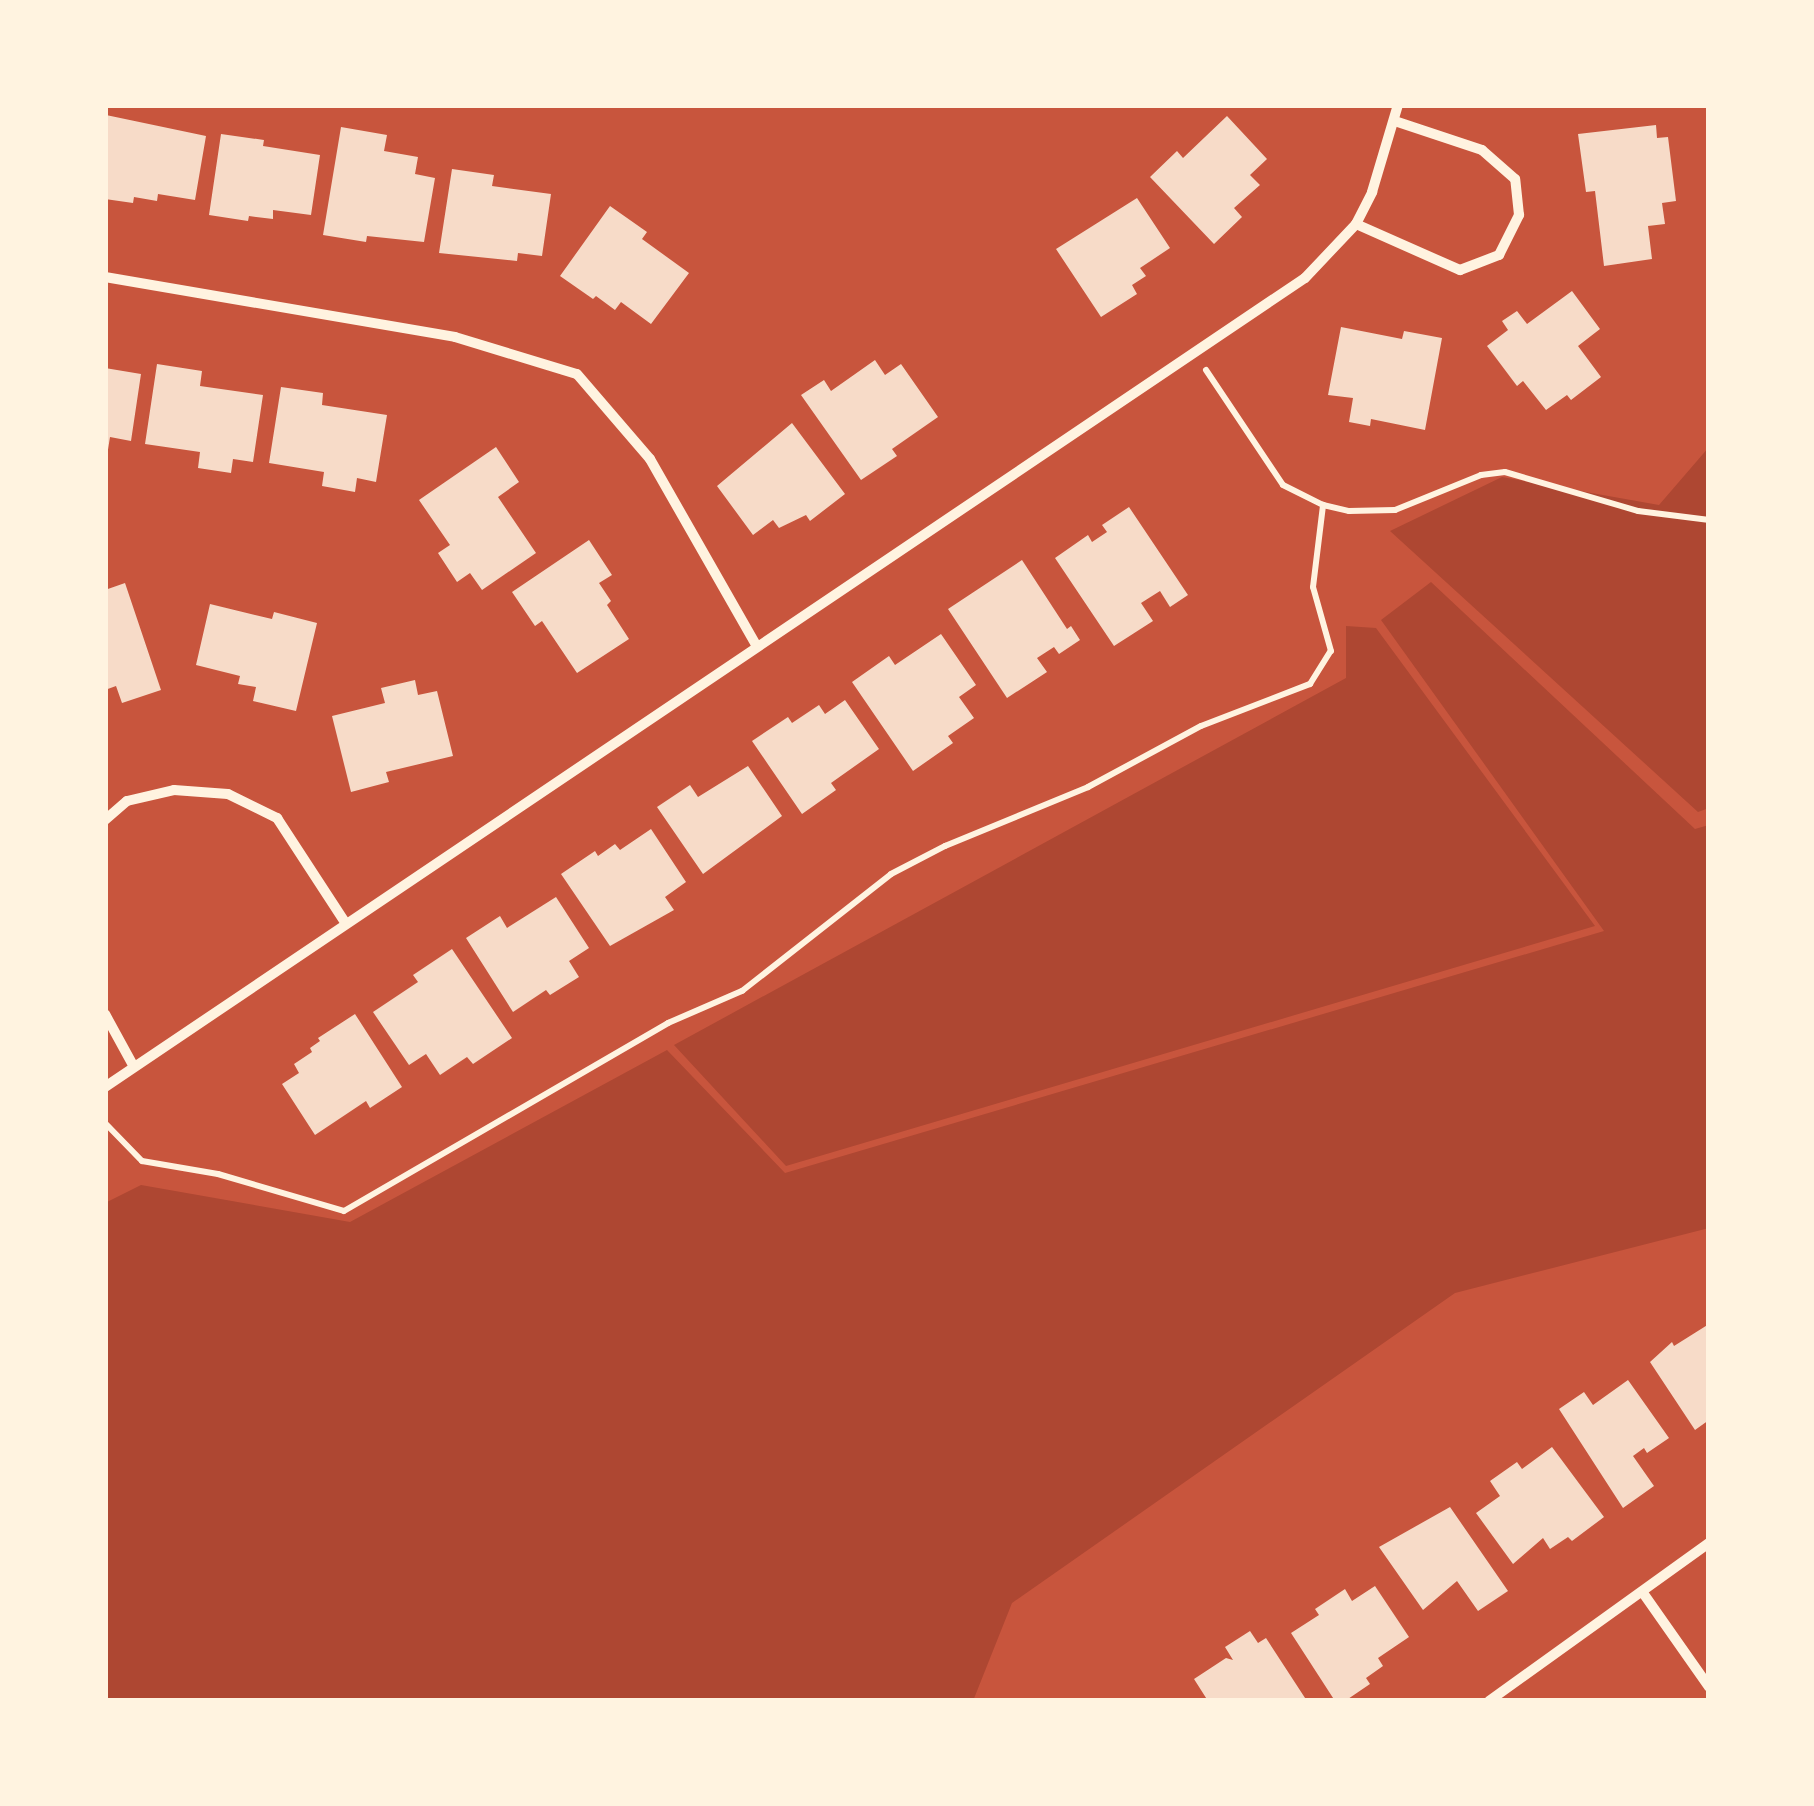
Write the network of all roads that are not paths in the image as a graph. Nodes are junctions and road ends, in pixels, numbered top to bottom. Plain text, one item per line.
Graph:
1 (1398, 105) edge
2 (1395, 122) junction
3 (1356, 224) junction
4 (105, 277) edge
5 (756, 645) junction
6 (105, 820) edge
7 (346, 924) junction
8 (105, 1014) edge
9 (134, 1068) junction
10 (105, 1087) edge
11 (1709, 1544) edge
12 (1643, 1593) junction
13 (1709, 1687) edge
14 (1489, 1701) edge

1 - 2 street
2 - 3 street
2 - 3 street
3 - 5 street
4 - 5 street
5 - 7 street
6 - 7 street
7 - 9 street
8 - 9 street
9 - 10 street
11 - 12 street
12 - 13 street
12 - 14 street

